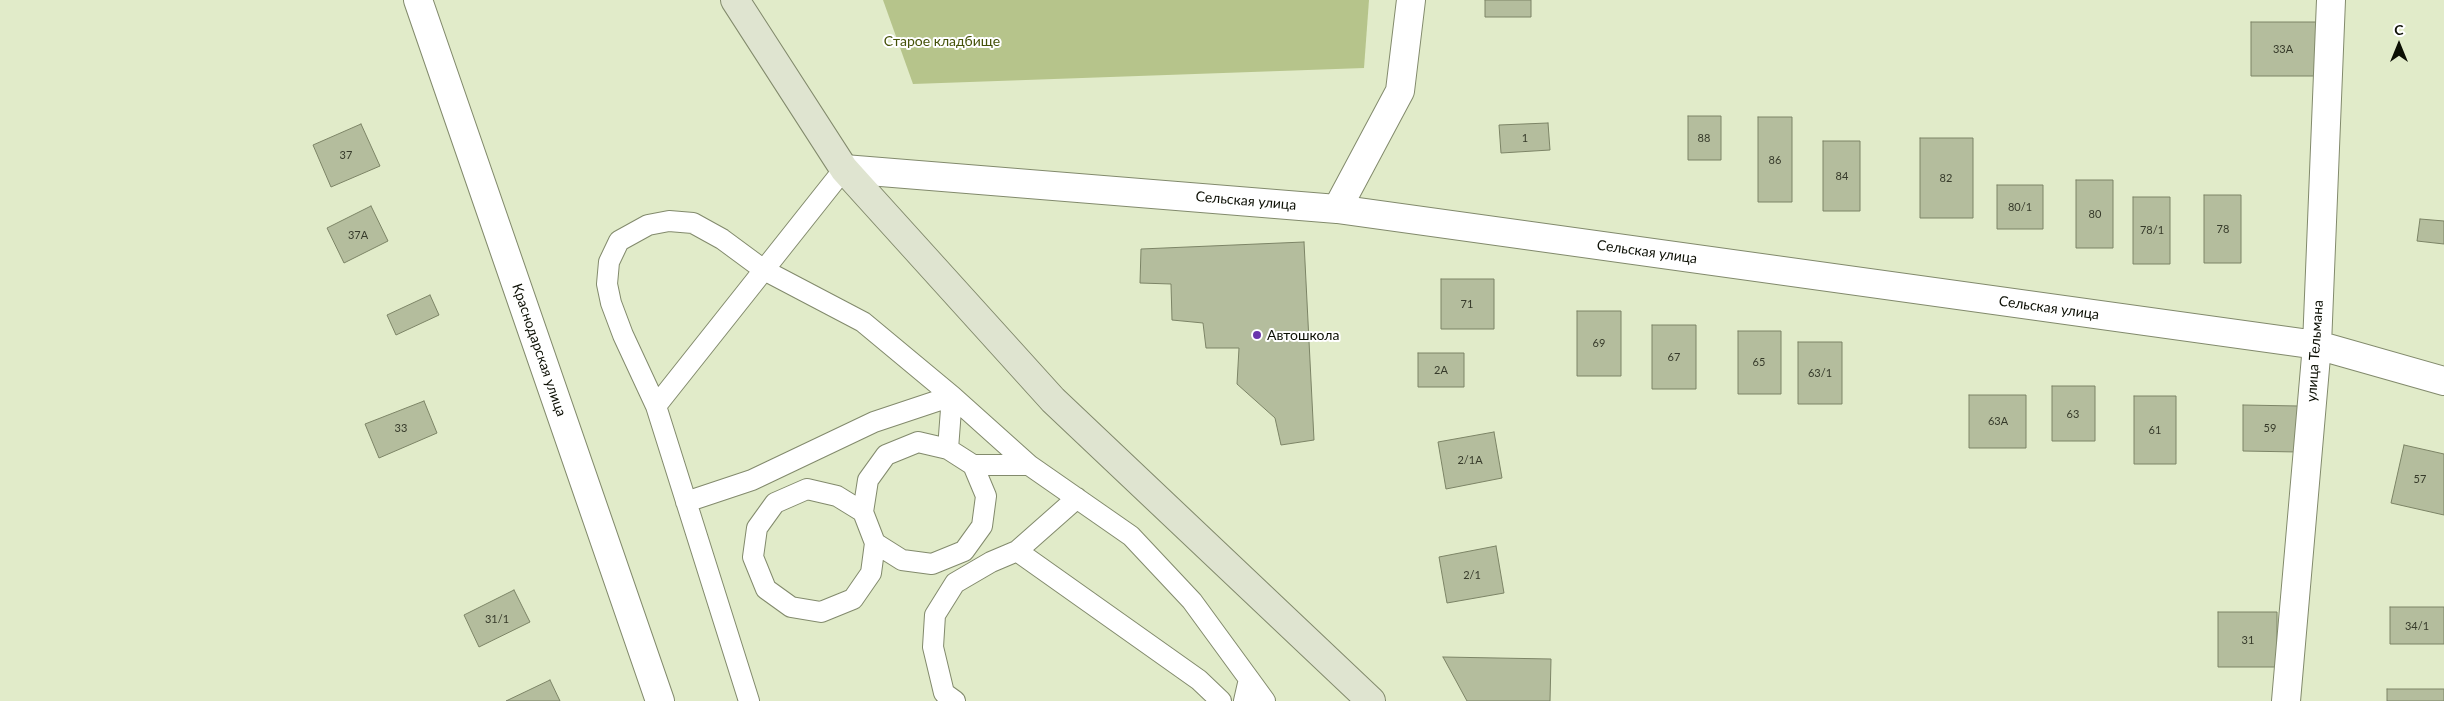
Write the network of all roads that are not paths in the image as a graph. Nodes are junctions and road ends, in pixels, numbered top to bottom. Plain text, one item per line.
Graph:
1 (418, 0) edge
2 (735, 0) edge
3 (1411, 0) edge
4 (2331, 0) edge
5 (844, 169) junction
6 (1337, 209) junction
7 (764, 270) junction
8 (2317, 345) junction
9 (2444, 381) edge
10 (952, 396) junction
11 (656, 406) junction
12 (948, 448) junction
13 (973, 465) junction
14 (1029, 465) junction
15 (1077, 498) junction
16 (686, 502) junction
17 (862, 512) junction
18 (875, 543) junction
19 (1017, 551) junction
20 (1249, 679) junction
21 (660, 701) edge
22 (749, 701) edge
23 (955, 701) edge
24 (1221, 701) edge
25 (1244, 701) edge
26 (1264, 701) edge
27 (1371, 701) edge
28 (2286, 701) edge

1 - 21 street, Краснодарская улица
2 - 5 street
3 - 6 street
4 - 8 street, улица Тельмана
5 - 6 street, Сельская улица
5 - 7 lane
5 - 27 street
6 - 8 street, Сельская улица
7 - 10 lane
7 - 11 lane
7 - 11 lane
8 - 9 street, Сельская улица
8 - 28 street, улица Тельмана
10 - 12 lane
10 - 14 lane
10 - 16 lane
11 - 16 lane
12 - 13 lane
12 - 17 lane
13 - 14 lane
13 - 18 lane
14 - 15 lane
15 - 19 lane
15 - 20 lane
16 - 22 lane
17 - 18 lane
17 - 18 lane
19 - 23 lane
19 - 24 lane
20 - 25 lane
20 - 26 lane

